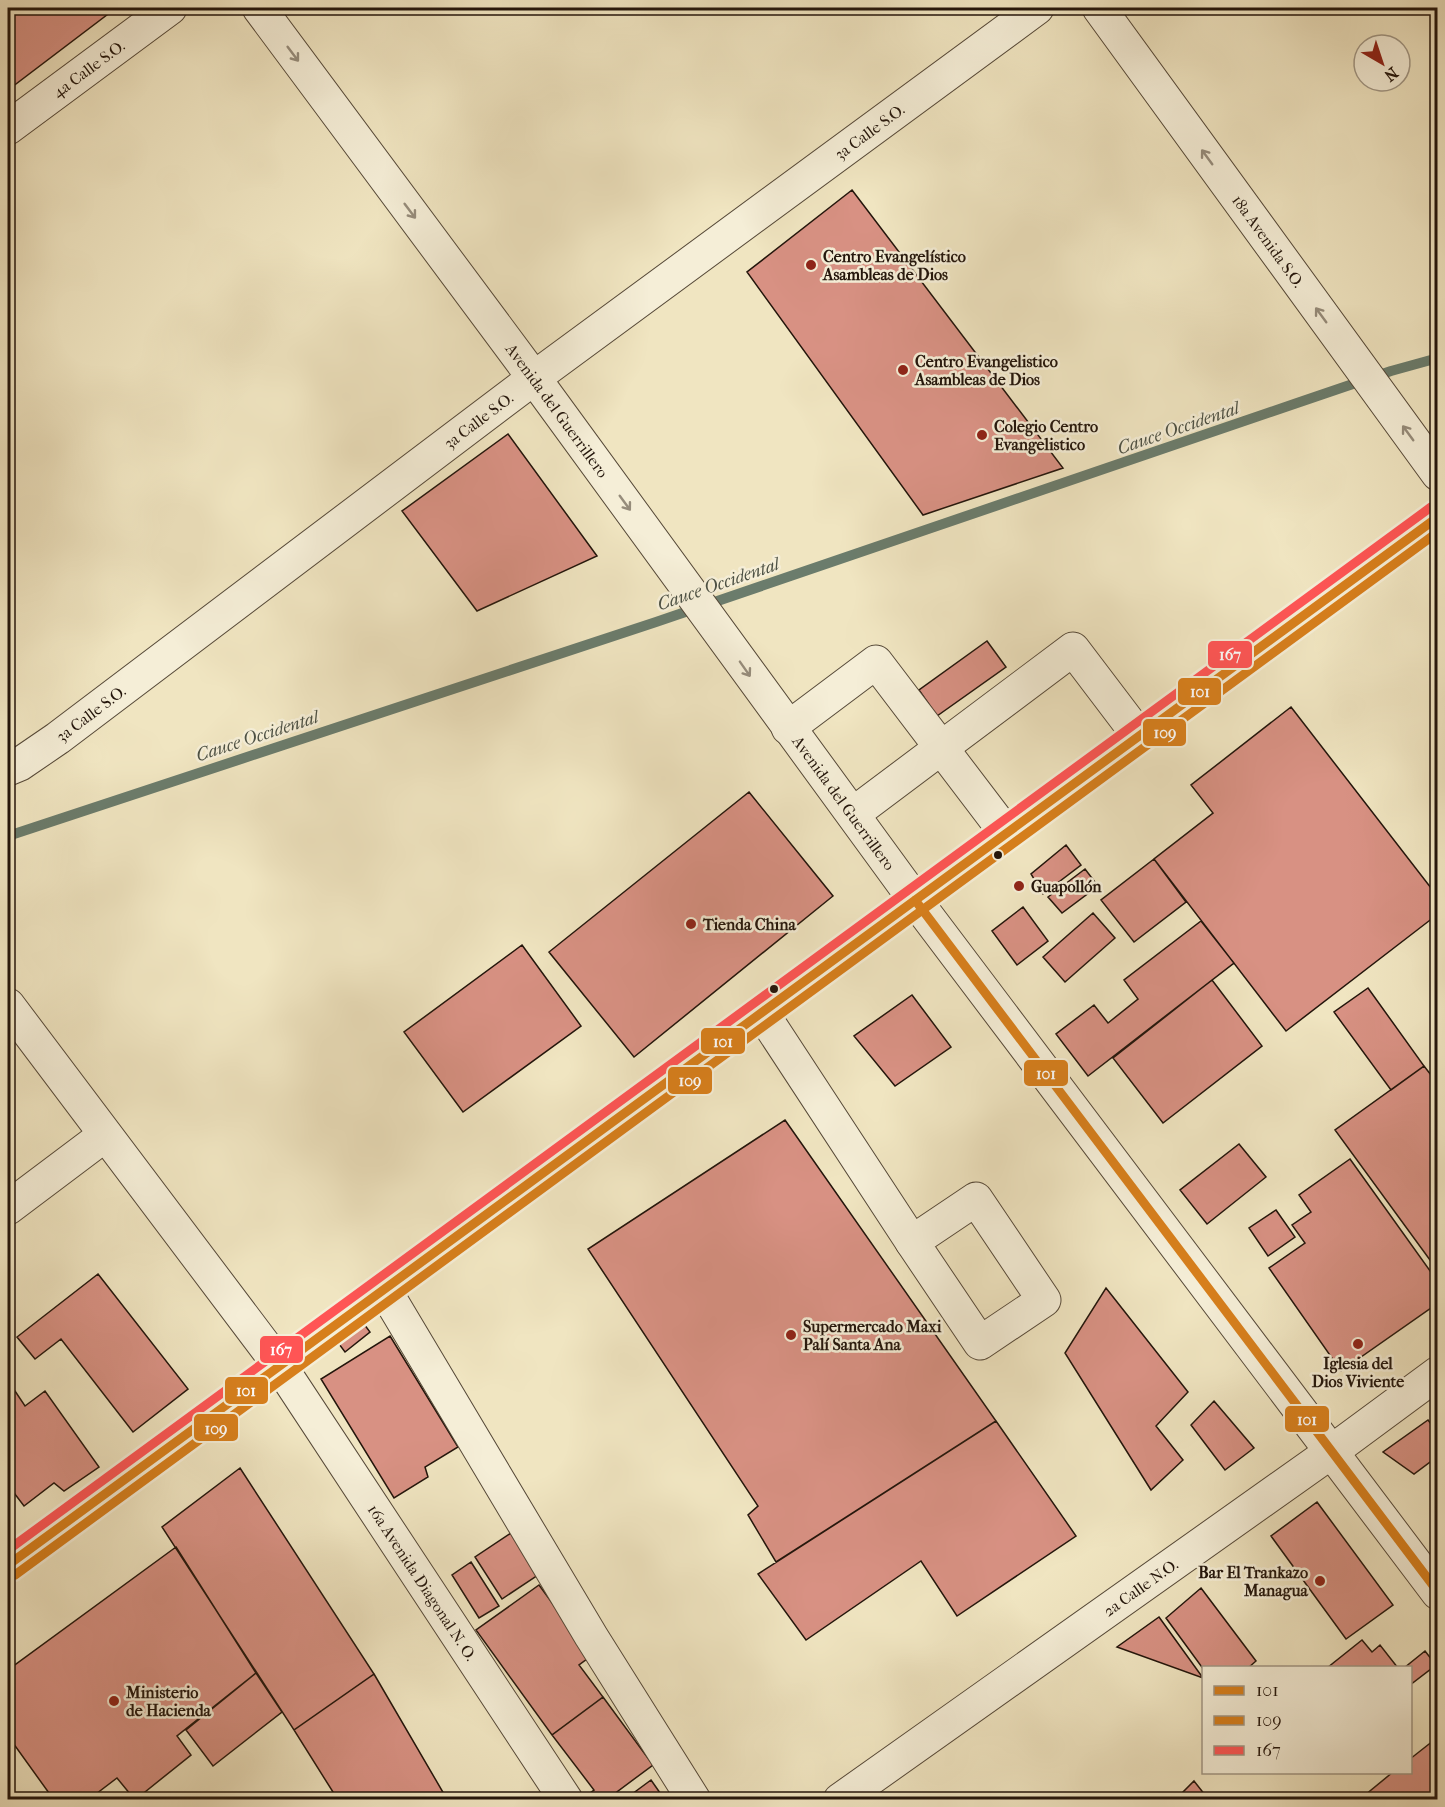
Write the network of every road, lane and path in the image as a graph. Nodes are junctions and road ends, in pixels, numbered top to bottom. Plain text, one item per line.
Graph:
1 (170, 8) edge
2 (259, 8) edge
3 (1037, 8) edge
4 (1099, 8) edge
5 (8, 128) edge
6 (534, 378) junction
7 (1437, 474) edge
8 (1437, 517) edge
9 (788, 728) junction
10 (1139, 736) junction
11 (941, 748) junction
12 (8, 769) edge
13 (853, 814) junction
14 (1006, 833) junction
15 (915, 900) junction
16 (8, 1005) edge
17 (762, 1013) junction
18 (105, 1135) junction
19 (8, 1208) edge
20 (912, 1242) dead end
21 (384, 1289) junction
22 (280, 1366) junction
23 (1437, 1373) edge
24 (1331, 1452) junction
25 (8, 1565) edge
26 (1437, 1593) edge
27 (566, 1800) edge
28 (694, 1800) edge
29 (840, 1800) edge

1 - 5 street, 4a Calle S.O.
2 -> 6 street, Avenida del Guerrillero
3 - 6 street, 3a Calle S.O.
7 -> 4 street, 18a Avenida S.O.
6 -> 9 street, Avenida del Guerrillero
6 - 12 street, 3a Calle S.O.
8 - 10 street
9 - 11 street
9 - 13 street, Avenida del Guerrillero
10 - 11 street
10 - 14 street
11 - 13 street
11 - 14 street
13 - 15 street, Avenida del Guerrillero
14 - 15 street
15 - 17 street
15 - 24 street, Avenida del Guerrillero
16 - 18 street, 16a Avenida Diagonal N. O.
17 - 20 street
17 - 21 street
18 - 19 street
18 - 22 street, 16a Avenida Diagonal N. O.
21 - 22 street
21 - 28 street
22 - 25 street
22 - 27 street, 16a Avenida Diagonal N. O.
23 - 24 street, 2a Calle N.O.
24 - 26 street, Avenida del Guerrillero
24 - 29 street, 2a Calle N.O.

